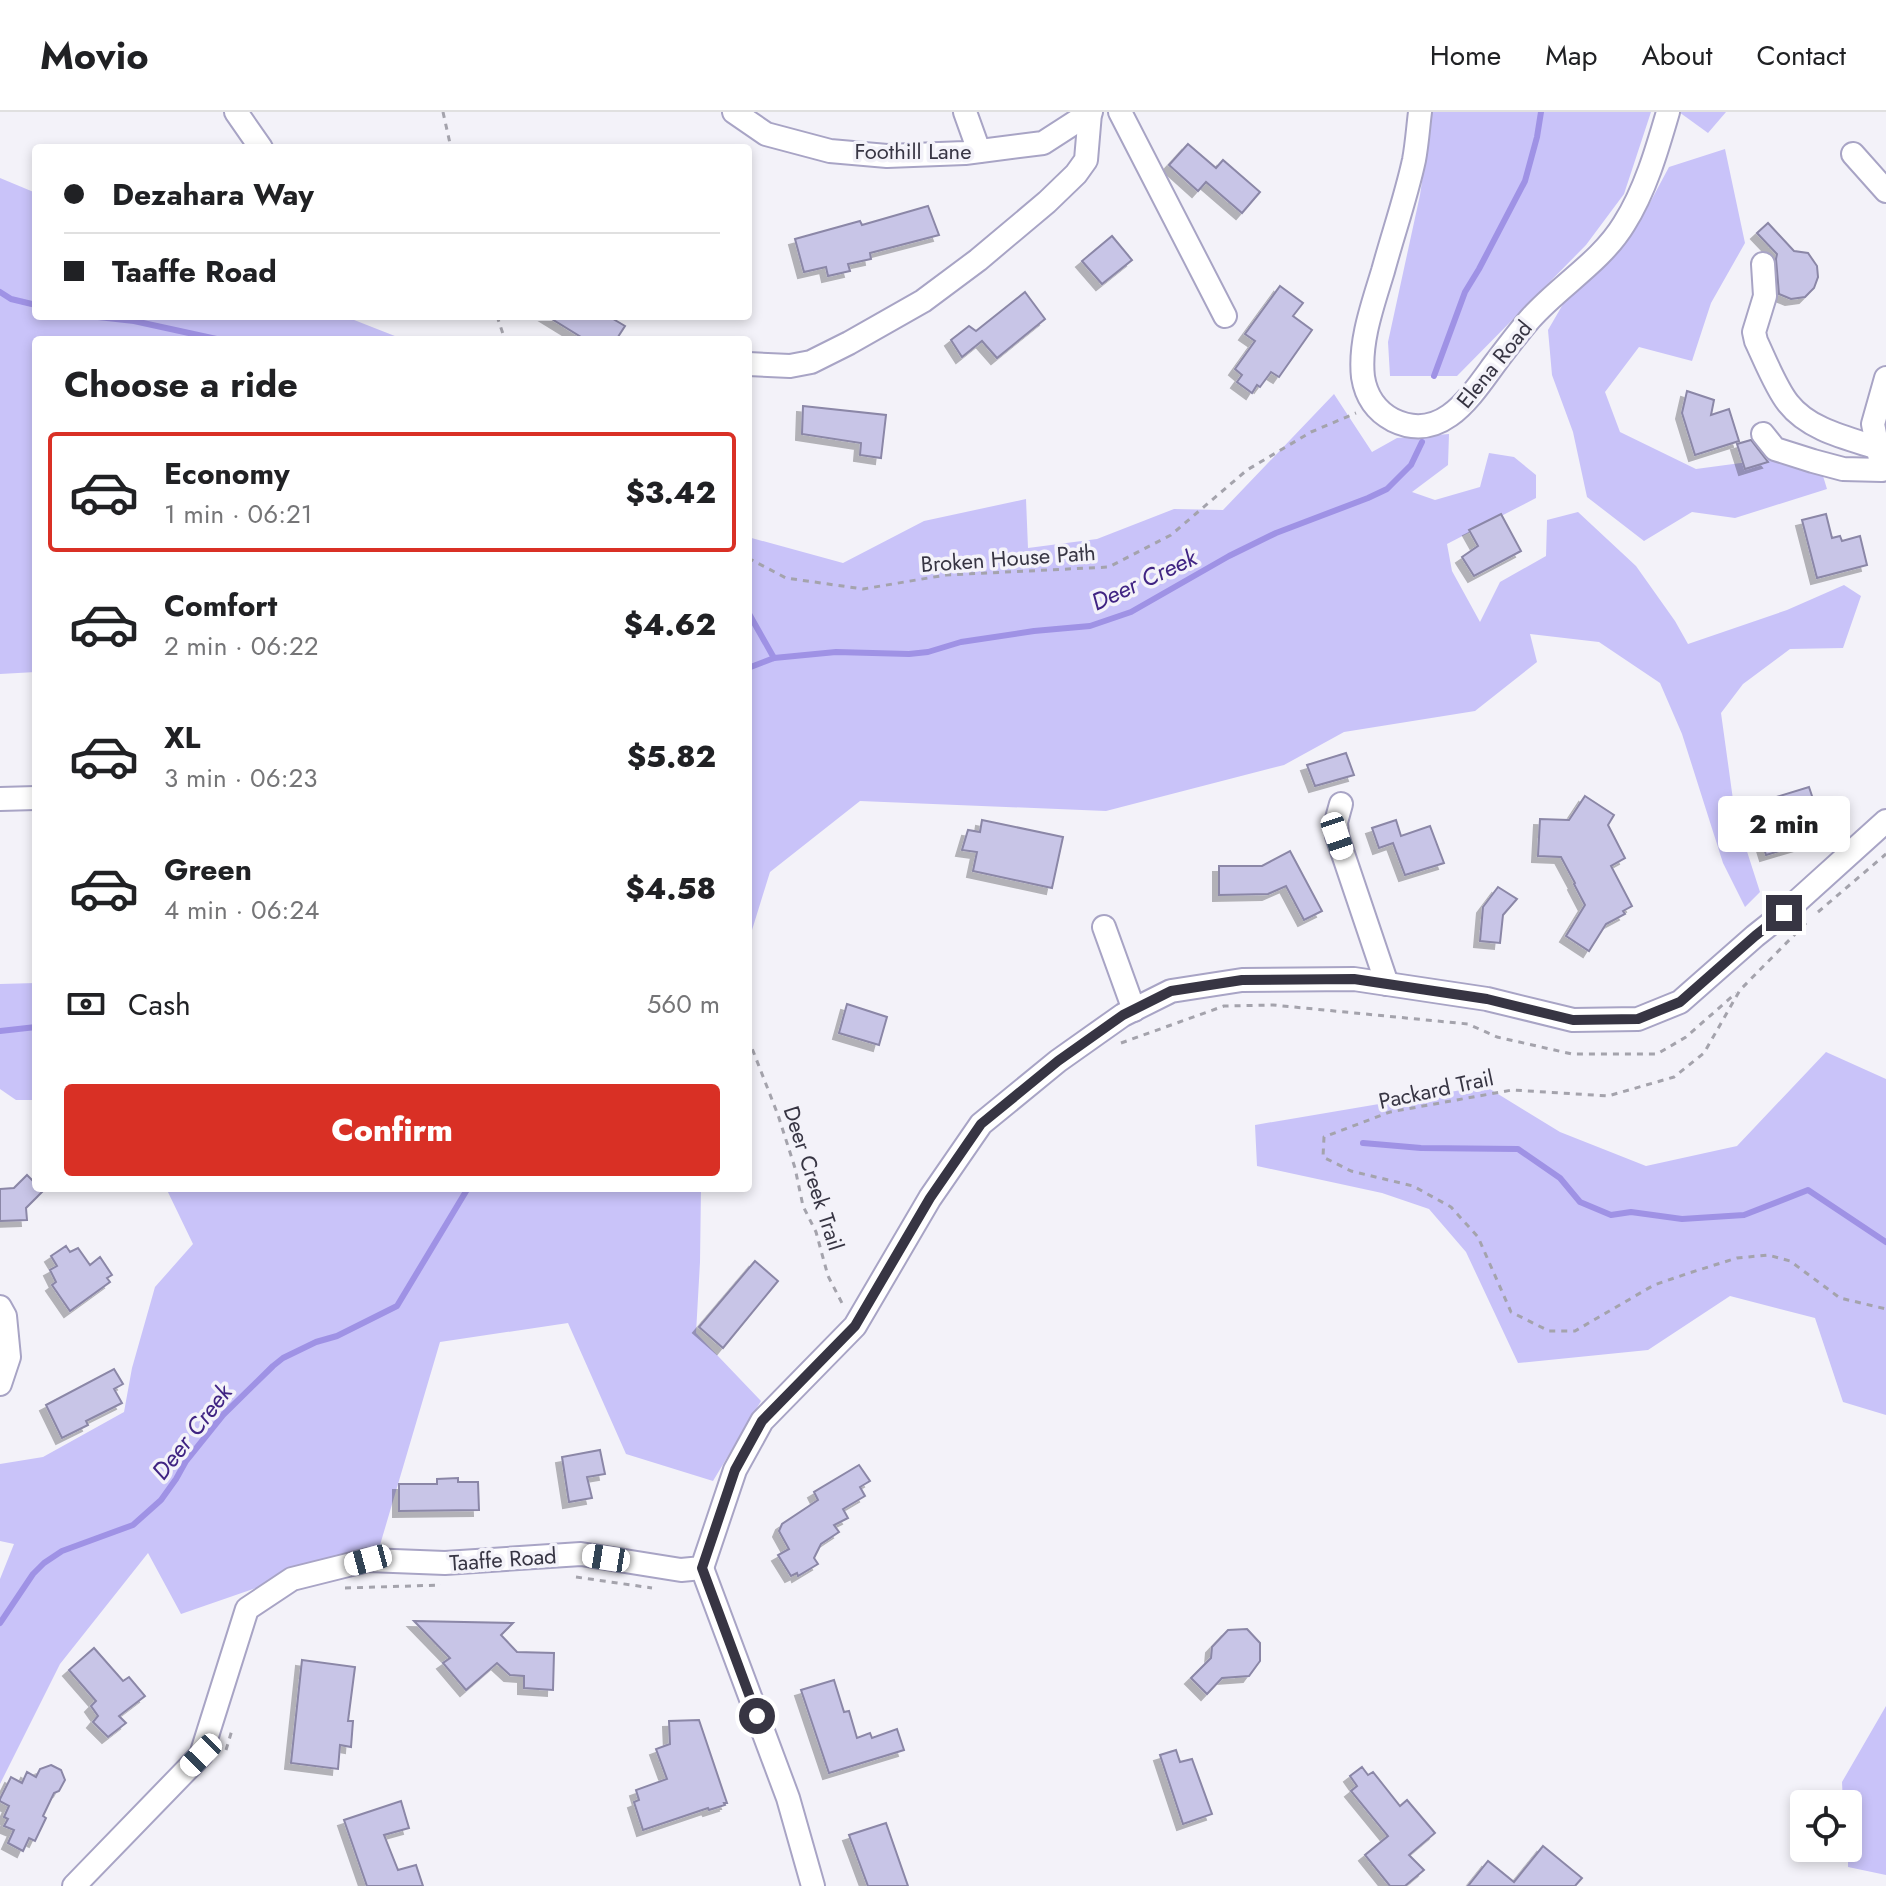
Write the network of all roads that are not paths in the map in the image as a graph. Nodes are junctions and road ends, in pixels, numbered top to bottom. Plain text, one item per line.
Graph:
1 (236, 112) edge
2 (734, 112) edge
3 (965, 112) edge
4 (1120, 112) edge
5 (1420, 112) edge
6 (1668, 112) edge
7 (1091, 113) edge
8 (258, 144) edge
9 (979, 151) junction
10 (1853, 154) dead end
11 (1886, 191) edge
12 (1763, 264) dead end
13 (1225, 316) dead end
14 (752, 364) edge
15 (1886, 378) edge
16 (1763, 434) dead end
17 (1878, 448) junction
18 (1884, 472) edge
19 (32, 798) edge
20 (0, 799) edge
21 (1341, 804) dead end
22 (1886, 821) edge
23 (1104, 927) dead end
24 (1387, 984) junction
25 (1134, 1010) junction
26 (0, 1307) edge
27 (0, 1384) edge
28 (702, 1568) junction
29 (74, 1886) edge
30 (813, 1886) edge

1 - 8 street
2 - 9 street, Foothill Lane
3 - 9 street
4 - 13 street
5 - 6 street, Elena Road
7 - 9 street, Foothill Lane
7 - 14 street
10 - 11 street
12 - 17 street
15 - 17 street
16 - 18 street
17 - 18 street
19 - 20 street
21 - 24 street
22 - 24 street
23 - 25 street
24 - 25 street
25 - 28 street
26 - 27 street
28 - 29 street, Taaffe Road
28 - 30 street

